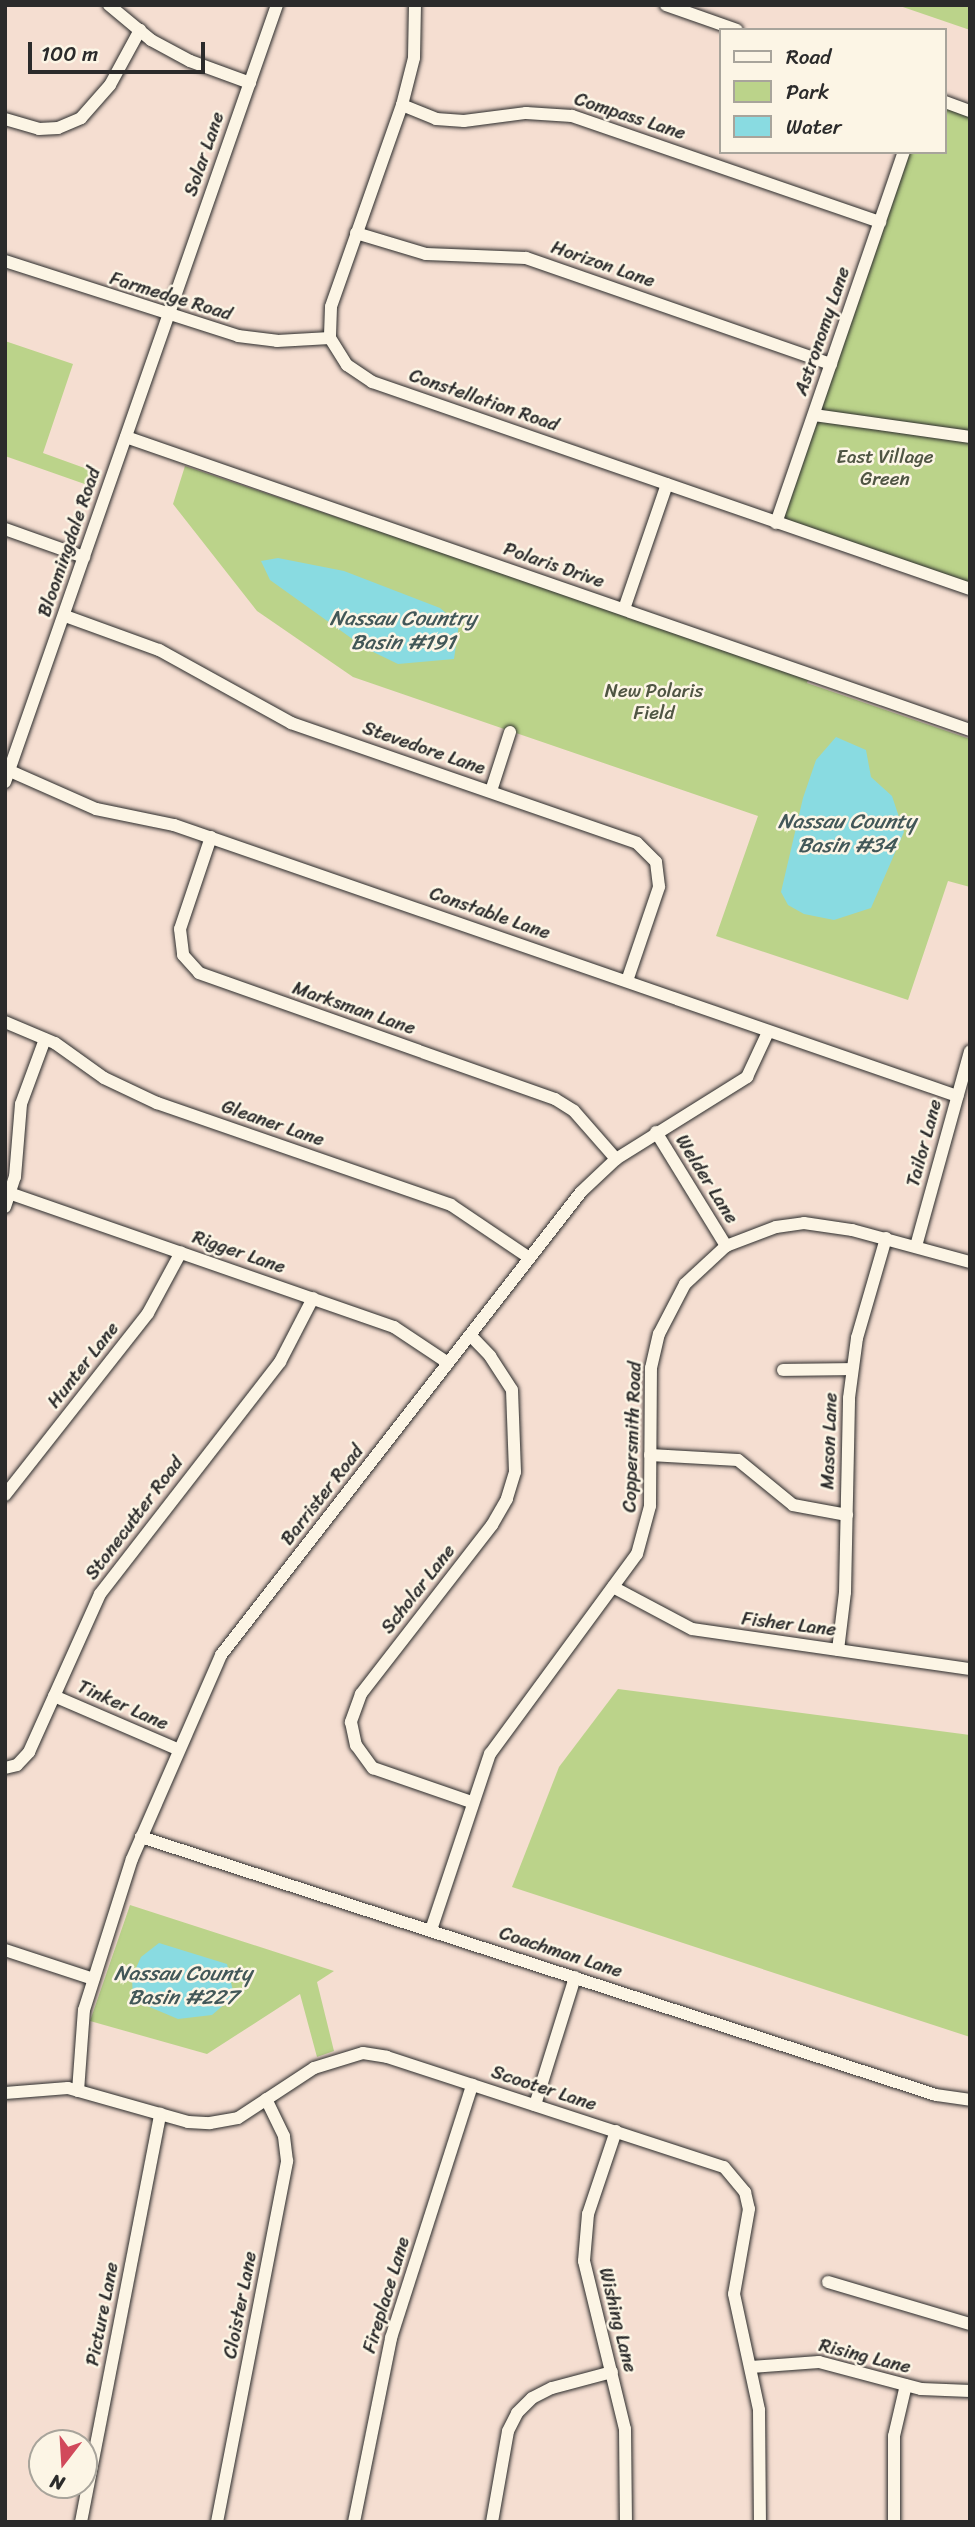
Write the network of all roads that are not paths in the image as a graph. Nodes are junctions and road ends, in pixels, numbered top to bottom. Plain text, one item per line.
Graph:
1 (109, 5) edge
2 (277, 5) edge
3 (415, 5) edge
4 (666, 5) edge
5 (731, 28) edge
6 (140, 30) junction
7 (250, 83) junction
8 (947, 103) edge
9 (402, 105) junction
10 (970, 111) edge
11 (5, 119) edge
12 (903, 154) edge
13 (880, 222) junction
14 (356, 233) junction
15 (5, 261) edge
16 (169, 315) junction
17 (330, 338) junction
18 (831, 364) junction
19 (814, 415) junction
20 (126, 437) junction
21 (970, 437) edge
22 (667, 484) junction
23 (776, 523) junction
24 (5, 529) edge
25 (84, 557) junction
26 (970, 589) edge
27 (624, 609) junction
28 (65, 616) junction
29 (970, 730) edge
30 (510, 732) dead end
31 (7, 777) edge
32 (491, 791) junction
33 (211, 837) junction
34 (627, 981) junction
35 (5, 1022) edge
36 (768, 1032) junction
37 (45, 1039) junction
38 (970, 1051) edge
39 (957, 1096) junction
40 (656, 1132) junction
41 (615, 1159) junction
42 (9, 1192) junction
43 (5, 1207) edge
44 (886, 1238) junction
45 (726, 1246) junction
46 (916, 1246) junction
47 (181, 1252) junction
48 (528, 1257) junction
49 (970, 1262) edge
50 (313, 1298) junction
51 (471, 1336) junction
52 (448, 1363) junction
53 (852, 1369) junction
54 (783, 1370) dead end
55 (650, 1455) junction
56 (5, 1495) edge
57 (847, 1515) junction
58 (612, 1587) junction
59 (838, 1650) junction
60 (970, 1669) edge
61 (54, 1696) junction
62 (177, 1749) junction
63 (5, 1768) edge
64 (471, 1802) junction
65 (141, 1837) junction
66 (431, 1930) junction
67 (5, 1950) edge
68 (575, 1977) junction
69 (93, 1979) junction
70 (472, 2085) junction
71 (78, 2091) junction
72 (5, 2093) edge
73 (266, 2099) junction
74 (970, 2100) edge
75 (535, 2105) junction
76 (160, 2114) junction
77 (615, 2131) junction
78 (828, 2282) dead end
79 (970, 2324) edge
80 (751, 2367) junction
81 (612, 2372) junction
82 (906, 2385) junction
83 (970, 2391) edge
84 (81, 2522) edge
85 (216, 2522) edge
86 (354, 2522) edge
87 (492, 2522) edge
88 (626, 2522) edge
89 (760, 2522) edge
90 (894, 2522) edge

1 - 6 street
2 - 7 street, Solar Lane
3 - 9 street
4 - 5 street
6 - 7 street
6 - 11 street
7 - 16 street, Solar Lane
8 - 10 street
9 - 13 street, Compass Lane
9 - 14 street
12 - 13 street, Astronomy Lane
13 - 18 street, Astronomy Lane
14 - 17 street
14 - 18 street, Horizon Lane
15 - 16 street, Farmedge Road
16 - 17 street, Farmedge Road
16 - 20 street, Bloomingdale Road
17 - 22 street, Constellation Road
18 - 19 street, Astronomy Lane
19 - 21 street
19 - 23 street, Astronomy Lane
20 - 25 street, Bloomingdale Road
20 - 27 street, Polaris Drive
22 - 23 street, Constellation Road
22 - 27 street
23 - 26 street, Constellation Road
24 - 25 street
25 - 28 street, Bloomingdale Road
27 - 29 street, Polaris Drive
28 - 31 street, Bloomingdale Road
28 - 32 street, Stevedore Lane
30 - 32 street
31 - 33 street, Constable Lane
32 - 34 street, Stevedore Lane
33 - 34 street, Constable Lane
33 - 41 street, Marksman Lane
34 - 36 street, Constable Lane
35 - 37 street, Gleaner Lane
36 - 39 street, Constable Lane
36 - 40 street, Barrister Road
37 - 42 street
37 - 48 street, Gleaner Lane
38 - 39 street, Tailor Lane
39 - 46 street, Tailor Lane
40 - 41 street, Barrister Road
40 - 45 street, Welder Lane
41 - 48 street, Barrister Road
42 - 43 street
42 - 47 street, Rigger Lane
44 - 45 street, Coppersmith Road
44 - 46 street, Coppersmith Road
44 - 53 street, Mason Lane
45 - 55 street, Coppersmith Road
46 - 49 street, Coppersmith Road
47 - 50 street, Rigger Lane
47 - 56 street, Hunter Lane
48 - 51 street, Barrister Road
50 - 52 street, Rigger Lane
50 - 61 street, Stonecutter Road
51 - 52 street, Barrister Road
51 - 64 street, Scholar Lane
52 - 62 street, Barrister Road
53 - 54 street
53 - 57 street, Mason Lane
55 - 57 street
55 - 58 street, Coppersmith Road
57 - 59 street, Mason Lane
58 - 59 street, Fisher Lane
58 - 64 street, Coppersmith Road
59 - 60 street, Fisher Lane
61 - 62 street, Tinker Lane
61 - 63 street, Stonecutter Road
62 - 65 street, Barrister Road
64 - 66 street, Coppersmith Road
65 - 66 street, Coachman Lane
65 - 69 street, Barrister Road
66 - 68 street, Coachman Lane
67 - 69 street
68 - 74 street, Coachman Lane
68 - 75 street
69 - 71 street, Barrister Road
70 - 73 street, Scooter Lane
70 - 75 street, Scooter Lane
70 - 86 street, Fireplace Lane
71 - 72 street, Scooter Lane
71 - 76 street, Scooter Lane
73 - 76 street, Scooter Lane
73 - 85 street, Cloister Lane
75 - 77 street, Scooter Lane
76 - 84 street, Picture Lane
77 - 80 street, Scooter Lane
77 - 81 street, Wishing Lane
78 - 79 street
80 - 82 street, Rising Lane
80 - 89 street, Scooter Lane
81 - 87 street
81 - 88 street, Wishing Lane
82 - 83 street, Rising Lane
82 - 90 street

